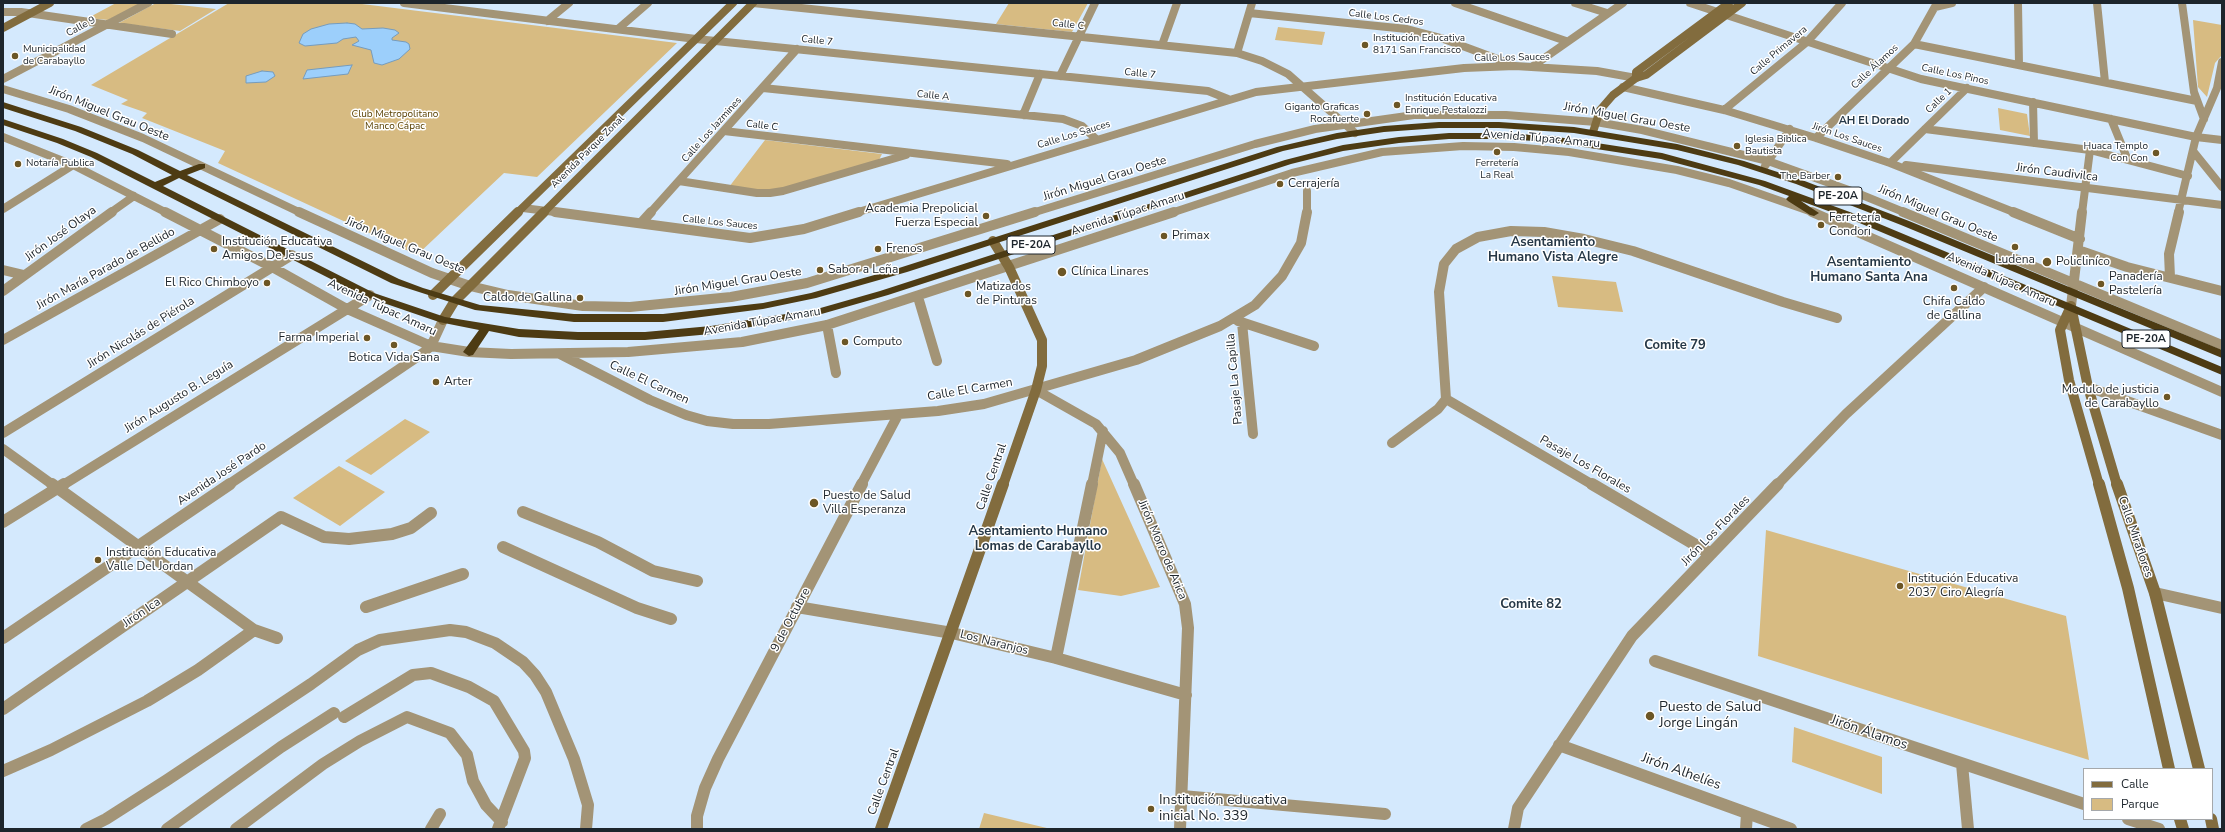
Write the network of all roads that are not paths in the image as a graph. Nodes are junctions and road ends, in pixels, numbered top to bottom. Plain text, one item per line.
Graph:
1 (38, 3) edge
2 (50, 3) edge
3 (148, 3) edge
4 (404, 3) edge
5 (569, 3) edge
6 (648, 3) edge
7 (733, 3) edge
8 (753, 3) edge
9 (836, 3) edge
10 (1095, 3) edge
11 (1177, 3) edge
12 (1252, 3) edge
13 (1455, 3) edge
14 (1575, 3) edge
15 (1623, 3) edge
16 (1690, 3) edge
17 (1729, 3) edge
18 (1742, 3) edge
19 (1842, 3) edge
20 (1952, 3) edge
21 (2018, 3) edge
22 (2097, 3) edge
23 (2182, 3) edge
24 (1936, 5) edge
25 (828, 11) junction
26 (3, 12) edge
27 (21, 12) junction
28 (1718, 12) junction
29 (30, 13) junction
30 (1249, 13) junction
31 (1607, 13) junction
32 (1727, 16) junction
33 (3, 21) edge
34 (548, 21) junction
35 (106, 25) junction
36 (3, 28) edge
37 (618, 29) junction
38 (172, 34) dead end
39 (1079, 37) junction
40 (696, 39) junction
41 (715, 41) junction
42 (1566, 41) junction
43 (1807, 42) junction
44 (1162, 44) junction
45 (1914, 44) junction
46 (797, 49) junction
47 (1237, 53) junction
48 (2222, 62) edge
49 (2019, 65) junction
50 (1515, 66) junction
51 (1533, 66) junction
52 (1886, 69) junction
53 (1040, 74) junction
54 (1060, 76) junction
55 (1636, 78) junction
56 (3, 79) edge
57 (2105, 82) junction
58 (1623, 86) junction
59 (1304, 87) junction
60 (763, 88) junction
61 (1967, 88) junction
62 (3, 89) edge
63 (2219, 91) edge
64 (1228, 99) junction
65 (2197, 101) junction
66 (2033, 102) junction
67 (3, 105) edge
68 (1724, 110) junction
69 (1023, 115) junction
70 (2111, 119) junction
71 (2204, 119) junction
72 (3, 122) edge
73 (1596, 122) junction
74 (1345, 123) junction
75 (1790, 129) junction
76 (1925, 129) junction
77 (724, 131) junction
78 (1592, 132) junction
79 (1355, 133) junction
80 (2196, 137) junction
81 (1816, 138) junction
82 (4, 139) edge
83 (1096, 139) junction
84 (2222, 140) edge
85 (2034, 143) junction
86 (2090, 150) junction
87 (2193, 151) junction
88 (910, 154) junction
89 (2127, 158) junction
90 (1890, 163) junction
91 (73, 165) junction
92 (1011, 165) junction
93 (1765, 165) junction
94 (202, 166) junction
95 (179, 175) junction
96 (2188, 176) junction
97 (679, 181) junction
98 (1762, 183) junction
99 (155, 186) junction
100 (2222, 187) edge
101 (2086, 188) junction
102 (1307, 191) dead end
103 (134, 196) junction
104 (2183, 200) junction
105 (2222, 205) edge
106 (523, 208) junction
107 (3, 209) edge
108 (545, 211) junction
109 (1814, 213) junction
110 (220, 219) junction
111 (641, 224) junction
112 (985, 229) junction
113 (201, 230) junction
114 (2080, 239) junction
115 (993, 241) junction
116 (2078, 250) junction
117 (292, 255) junction
118 (1002, 255) junction
119 (272, 267) junction
120 (1009, 267) junction
121 (3, 270) edge
122 (24, 275) junction
123 (2170, 277) junction
124 (450, 279) junction
125 (470, 286) junction
126 (1984, 287) junction
127 (2074, 288) junction
128 (3, 290) edge
129 (2222, 291) edge
130 (370, 295) junction
131 (433, 295) junction
132 (918, 298) junction
133 (454, 302) junction
134 (2071, 306) junction
135 (347, 309) junction
136 (1836, 318) dead end
137 (1232, 319) junction
138 (443, 320) junction
139 (2064, 322) junction
140 (1242, 323) junction
141 (827, 325) junction
142 (2074, 327) junction
143 (486, 328) junction
144 (3, 340) edge
145 (2222, 345) edge
146 (431, 346) junction
147 (1314, 346) dead end
148 (469, 352) junction
149 (558, 353) junction
150 (2222, 354) edge
151 (937, 361) dead end
152 (2222, 371) edge
153 (836, 373) dead end
154 (2088, 387) junction
155 (1036, 390) junction
156 (2222, 392) edge
157 (1446, 399) junction
158 (898, 415) junction
159 (1103, 431) junction
160 (3, 433) edge
161 (1252, 434) dead end
162 (2222, 435) edge
163 (1392, 443) dead end
164 (3, 449) edge
165 (58, 488) junction
166 (523, 512) dead end
167 (431, 513) dead end
168 (3, 522) edge
169 (139, 547) junction
170 (503, 547) dead end
171 (1711, 554) junction
172 (463, 574) dead end
173 (697, 581) dead end
174 (187, 582) junction
175 (2155, 593) junction
176 (366, 607) dead end
177 (797, 607) junction
178 (2222, 608) edge
179 (671, 619) dead end
180 (254, 630) junction
181 (952, 633) junction
182 (3, 638) edge
183 (277, 638) dead end
184 (1056, 658) junction
185 (1655, 661) dead end
186 (1186, 695) junction
187 (3, 709) edge
188 (1559, 745) junction
189 (1962, 764) junction
190 (2169, 768) edge
191 (2198, 768) edge
192 (3, 771) edge
193 (1182, 796) junction
194 (2083, 804) edge
195 (1747, 813) junction
196 (440, 814) dead end
197 (1385, 814) dead end
198 (2131, 820) edge
199 (500, 825) edge
200 (86, 829) edge
201 (167, 829) edge
202 (236, 829) edge
203 (431, 829) edge
204 (586, 829) edge
205 (697, 829) edge
206 (881, 829) edge
207 (1180, 829) edge
208 (1514, 829) edge
209 (1746, 829) edge
210 (1791, 829) edge
211 (1968, 829) edge
212 (2159, 829) edge

1 - 27 street
2 - 29 street
3 - 35 street, Calle 9
4 - 34 street, Calle 7
5 - 34 street
6 - 37 street
7 - 40 street, Avenida Parque Zonal
8 - 25 street, Calle C
8 - 41 street, Avenida Parque Zonal
9 - 25 street
10 - 39 street
11 - 44 street
12 - 30 street
13 - 42 street
14 - 31 street
15 - 31 street
16 - 28 street, Calle Los Pinos
17 - 28 street
18 - 32 street
19 - 43 street, Calle Primavera
20 - 24 street
21 - 49 street
22 - 57 street
23 - 65 street
24 - 45 street, Calle Álamos
25 - 39 street, Calle C
26 - 27 street
27 - 29 street
27 - 33 street
28 - 32 street, Calle Los Pinos
28 - 55 street
29 - 35 street
29 - 36 street
30 - 47 street
30 - 50 street, Calle Los Cedros
31 - 42 street
32 - 43 street, Calle Los Pinos
32 - 55 street
34 - 37 street, Calle 7
35 - 38 street
35 - 56 street, Calle 9
37 - 40 street, Calle 7
39 - 44 street, Calle C
39 - 54 street
40 - 41 street, Calle 7
40 - 106 street, Avenida Parque Zonal
41 - 46 street, Calle 7
41 - 108 street, Avenida Parque Zonal
42 - 51 street
43 - 52 street, Calle Los Pinos
43 - 68 street, Calle Primavera
44 - 47 street, Calle C
45 - 49 street
45 - 52 street, Calle Álamos
46 - 53 street, Calle 7
46 - 60 street, Calle Los Jazmines
47 - 59 street, Calle C
48 - 63 street
49 - 57 street
50 - 51 street, Calle Los Sauces
50 - 59 street, Calle Los Sauces
51 - 55 street, Calle Los Sauces
52 - 61 street, Calle Los Pinos
52 - 81 street, Calle Álamos
53 - 54 street, Calle 7
53 - 69 street
54 - 64 street, Calle 7
55 - 58 street
57 - 65 street
58 - 68 street, Jirón Los Sauces
58 - 73 street
59 - 64 street, Calle Los Sauces
59 - 74 street, Calle C
60 - 69 street, Calle A
60 - 77 street, Calle Los Jazmines
61 - 66 street, Calle Los Pinos
61 - 76 street, Calle 1
62 - 94 street, Jirón Miguel Grau Oeste
63 - 71 street
64 - 83 street, Calle Los Sauces
65 - 71 street
66 - 70 street, Calle Los Pinos
66 - 85 street
67 - 95 highway, Avenida Túpac Amaru / PE-20A
68 - 75 street, Jirón Los Sauces
69 - 83 street, Calle A
70 - 80 street, Calle Los Pinos
70 - 89 street
71 - 80 street
72 - 99 highway, Avenida Túpac Amaru / PE-20A
73 - 74 street, Jirón Miguel Grau Oeste
73 - 78 street
73 - 93 street, Jirón Miguel Grau Oeste
74 - 79 street, Calle C
74 - 112 street, Jirón Miguel Grau Oeste
75 - 81 street, Jirón Los Sauces
75 - 93 street
76 - 85 street
76 - 90 street, Calle 1
77 - 88 street, Calle C
77 - 97 street, Calle Los Jazmines
78 - 79 highway, Avenida Túpac Amaru / PE-20A
78 - 93 highway, Avenida Túpac Amaru / PE-20A
79 - 115 highway, Avenida Túpac Amaru / PE-20A
80 - 84 street, Calle Los Pinos
80 - 87 street
81 - 90 street, Jirón Los Sauces
82 - 91 street, Avenida Túpac Amaru
83 - 92 street, Calle Los Sauces
85 - 86 street
86 - 89 street
86 - 101 street, Calle Miraflores
87 - 96 street
87 - 100 street
88 - 92 street, Calle C
88 - 97 street
89 - 96 street
90 - 101 street, Jirón Caudivilca
90 - 114 street, Jirón Los Sauces
91 - 103 street, Avenida Túpac Amaru
91 - 107 street
92 - 111 street, Calle Los Sauces
93 - 127 highway, Avenida Túpac Amaru / PE-20A
94 - 95 highway
94 - 124 street, Jirón Miguel Grau Oeste
95 - 99 highway
95 - 131 highway, Avenida Túpac Amaru / PE-20A
96 - 104 street
97 - 111 street, Calle Los Jazmines
98 - 109 highway
98 - 118 highway, Avenida Túpac Amaru / PE-20A
98 - 134 highway, Avenida Túpac Amaru / PE-20A
99 - 110 highway, Avenida Túpac Amaru / PE-20A
101 - 104 street, Jirón Caudivilca
101 - 114 street, Calle Miraflores
102 - 137 street, Calle El Carmen
103 - 113 street, Avenida Túpac Amaru
103 - 122 street, Jirón José Olaya
104 - 105 street, Jirón Caudivilca
104 - 123 street
106 - 108 street, Calle Los Sauces
106 - 124 street, Avenida Parque Zonal
108 - 111 street, Calle Los Sauces
108 - 125 street, Avenida Parque Zonal
109 - 120 street, Avenida Túpac Amaru
109 - 126 street, Avenida Túpac Amaru
110 - 113 street, Jirón María Parado de Bellido
110 - 117 highway, Avenida Túpac Amaru / PE-20A
112 - 115 street, Calle Central
112 - 125 street, Jirón Miguel Grau Oeste
113 - 119 street, Avenida Túpac Amaru
113 - 144 street, Jirón María Parado de Bellido
114 - 116 street, Calle Miraflores
115 - 118 street, Calle Central
115 - 133 highway, Avenida Túpac Amaru / PE-20A
116 - 123 street
116 - 127 street, Calle Miraflores
117 - 119 street, Jirón Nicolás de Piérola
117 - 130 highway, Avenida Túpac Amaru / PE-20A
118 - 120 street, Calle Central
118 - 143 highway, Avenida Túpac Amaru / PE-20A
119 - 135 street, Avenida Túpac Amaru
119 - 160 street, Jirón Nicolás de Piérola
120 - 132 street, Avenida Túpac Amaru
120 - 155 street, Calle Central
121 - 122 street
122 - 128 street, Jirón José Olaya
123 - 129 street
124 - 125 street, Jirón Miguel Grau Oeste
124 - 131 street, Avenida Parque Zonal
125 - 133 street, Avenida Parque Zonal
126 - 139 street, Avenida Túpac Amaru
126 - 171 street, Jirón Los Florales
127 - 134 street, Calle Miraflores
127 - 145 street
127 - 150 highway, Avenida Túpac Amaru / PE-20A
130 - 135 street, Jirón Augusto B. Leguía
130 - 138 highway, Avenida Túpac Amaru / PE-20A
131 - 133 highway, Avenida Túpac Amaru / PE-20A
132 - 141 street, Avenida Túpac Amaru
132 - 151 street
133 - 138 street, Avenida Parque Zonal
134 - 139 street, Calle Miraflores
134 - 142 street, Calle Miraflores
134 - 152 highway, Avenida Túpac Amaru / PE-20A
135 - 146 street, Avenida Túpac Amaru
135 - 165 street, Jirón Augusto B. Leguía
136 - 157 street
137 - 140 street
137 - 155 street, Calle El Carmen
138 - 143 highway, Avenida Túpac Amaru / PE-20A
138 - 146 street
139 - 142 street, Avenida Túpac Amaru
139 - 190 street, Calle Miraflores
140 - 147 street
140 - 161 street, Pasaje La Capilla
141 - 149 street, Avenida Túpac Amaru
141 - 153 street
142 - 154 street, Calle Miraflores
142 - 156 street, Avenida Túpac Amaru
143 - 148 highway
146 - 148 street, Avenida Túpac Amaru
146 - 169 street, Avenida José Pardo
148 - 149 street, Avenida Túpac Amaru
149 - 158 street, Calle El Carmen
154 - 162 street
154 - 175 street, Calle Miraflores
155 - 158 street, Calle El Carmen
155 - 159 street, Jirón Morro de Arica
155 - 181 street, Calle Central
157 - 163 street
157 - 171 street, Pasaje Los Florales
158 - 177 street, 9 de Octubre
159 - 184 street
159 - 186 street, Jirón Morro de Arica
164 - 165 street
165 - 168 street, Jirón Augusto B. Leguía
165 - 169 street
166 - 173 street
167 - 174 street, Jirón Ica
169 - 174 street
169 - 182 street, Avenida José Pardo
170 - 179 street
171 - 188 street, Jirón Los Florales
172 - 176 street
174 - 180 street
174 - 187 street, Jirón Ica
175 - 178 street
175 - 191 street, Calle Miraflores
177 - 181 street, Los Naranjos
177 - 205 street, 9 de Octubre
180 - 183 street
180 - 192 street
181 - 184 street, Los Naranjos
181 - 206 street, Calle Central
184 - 186 street, Los Naranjos
185 - 189 street, Jirón Álamos
186 - 193 street, Jirón Morro de Arica
188 - 195 street, Jirón Alhelíes
188 - 208 street, Jirón Los Florales
189 - 194 street, Jirón Álamos
189 - 211 street
193 - 197 street
193 - 207 street, Jirón Morro de Arica
195 - 209 street
195 - 210 street, Jirón Alhelíes
196 - 203 street
198 - 212 street
199 - 201 street
199 - 202 street
200 - 204 street

